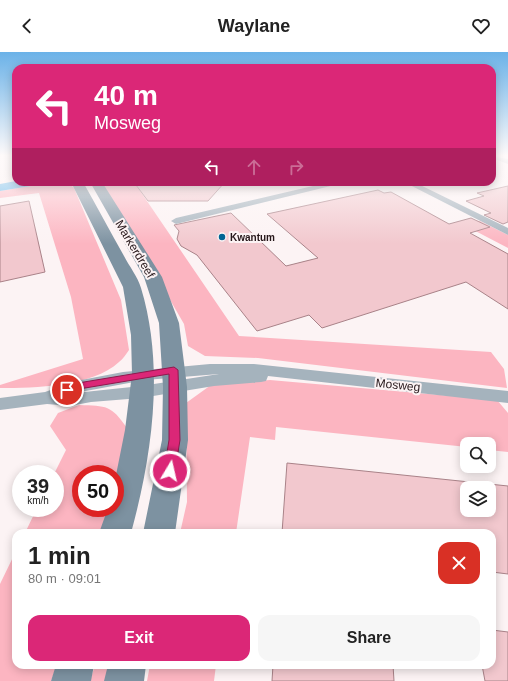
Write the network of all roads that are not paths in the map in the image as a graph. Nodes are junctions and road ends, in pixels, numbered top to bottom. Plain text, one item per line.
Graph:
1 (79, 186) edge
2 (98, 186) edge
3 (322, 186) edge
4 (416, 186) edge
5 (176, 221) dead end
6 (508, 232) edge
7 (174, 378) junction
8 (142, 383) junction
9 (508, 397) edge
10 (0, 404) edge
11 (116, 529) edge
12 (160, 529) edge
13 (74, 669) edge
14 (126, 669) edge
15 (71, 681) edge
16 (124, 681) edge

1 - 8 main road, Markerdreef
2 - 7 main road, Markerdreef
3 - 5 street
4 - 6 street
7 - 8 street, Mosweg
7 - 9 street, Mosweg
7 - 12 main road, Markerdreef
8 - 10 street, Mosweg
8 - 11 main road, Markerdreef
13 - 15 main road
14 - 16 main road

